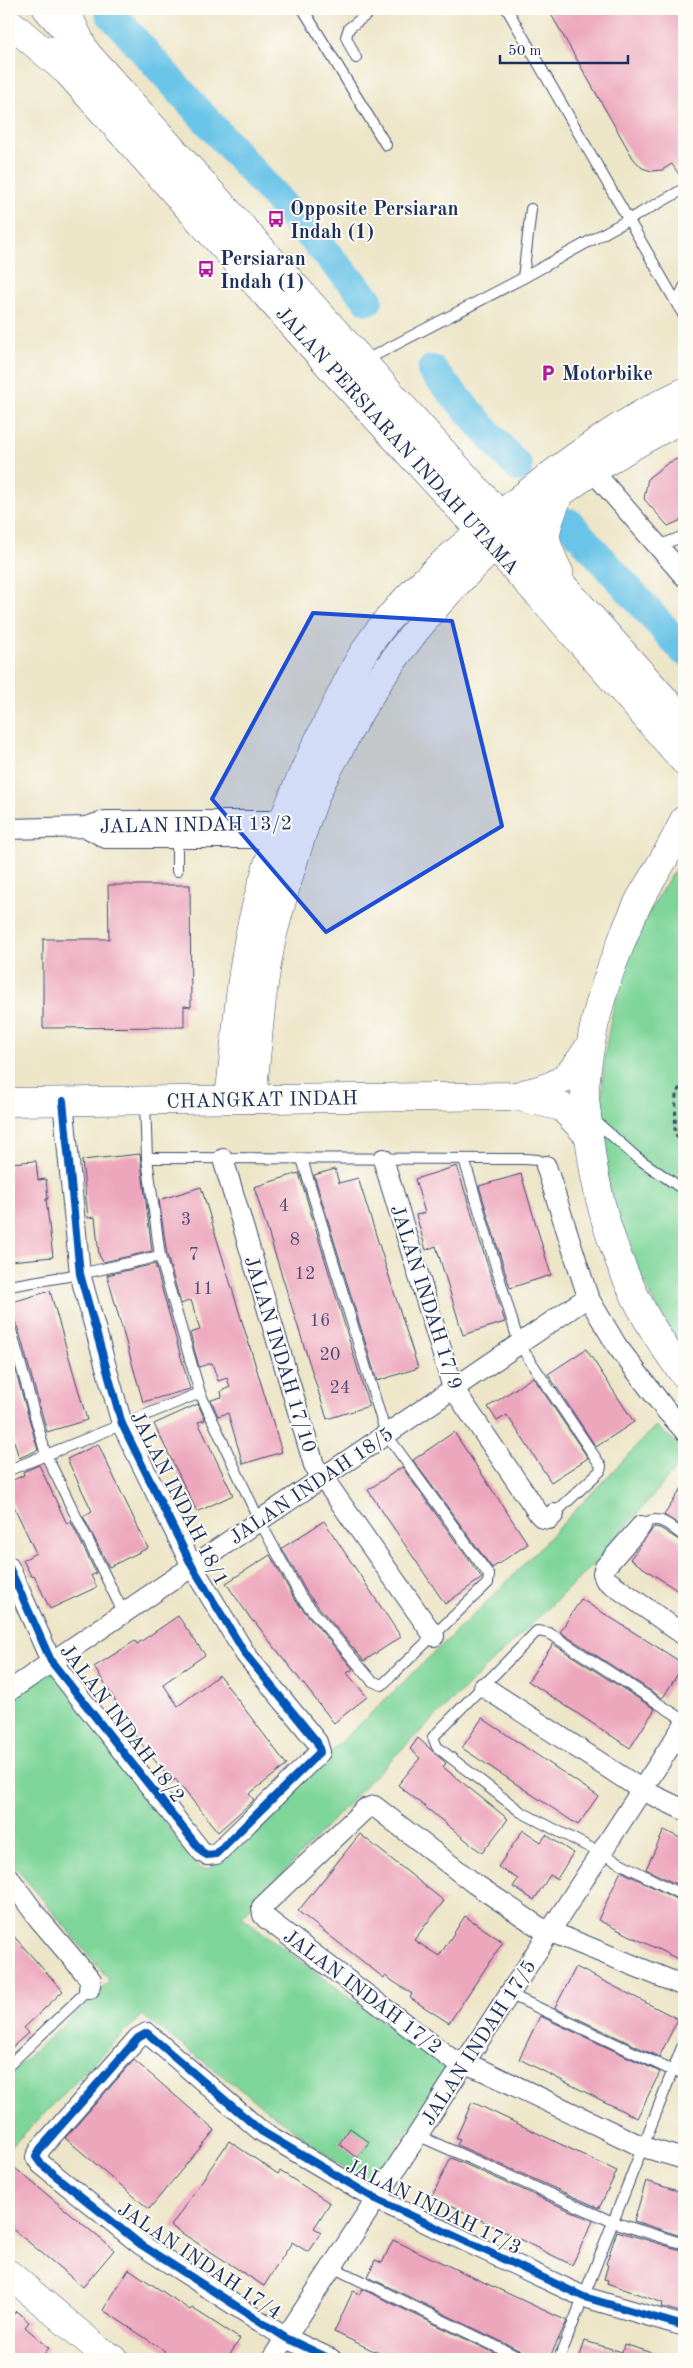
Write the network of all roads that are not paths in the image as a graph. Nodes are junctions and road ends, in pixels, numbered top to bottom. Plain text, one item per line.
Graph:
1 (12, 9) edge
2 (47, 9) edge
3 (65, 9) edge
4 (303, 9) edge
5 (374, 9) edge
6 (507, 9) edge
7 (9, 22) edge
8 (86, 53) junction
9 (356, 58) dead end
10 (64, 68) junction
11 (386, 145) dead end
12 (684, 189) edge
13 (531, 210) dead end
14 (629, 220) junction
15 (523, 278) junction
16 (684, 287) edge
17 (677, 304) junction
18 (684, 316) edge
19 (363, 362) junction
20 (684, 392) edge
21 (684, 418) edge
22 (432, 458) junction
23 (592, 470) junction
24 (552, 486) junction
25 (497, 531) junction
26 (684, 536) edge
27 (658, 546) junction
28 (684, 576) edge
29 (430, 593) junction
30 (558, 599) junction
31 (684, 721) edge
32 (684, 761) edge
33 (86, 827) junction
34 (9, 829) edge
35 (291, 830) junction
36 (681, 831) edge
37 (177, 838) junction
38 (177, 872) dead end
39 (592, 1042) junction
40 (515, 1096) junction
41 (240, 1099) junction
42 (145, 1100) junction
43 (63, 1101) junction
44 (9, 1102) edge
45 (588, 1125) junction
46 (147, 1158) junction
47 (223, 1159) junction
48 (302, 1159) junction
49 (383, 1159) junction
50 (464, 1159) junction
51 (546, 1166) joint
52 (684, 1190) edge
53 (160, 1256) junction
54 (80, 1274) junction
55 (9, 1286) edge
56 (588, 1297) junction
57 (9, 1324) edge
58 (519, 1344) junction
59 (684, 1374) edge
60 (453, 1388) junction
61 (200, 1393) junction
62 (122, 1424) junction
63 (684, 1430) edge
64 (386, 1434) junction
65 (46, 1455) junction
66 (9, 1470) edge
67 (324, 1476) junction
68 (554, 1514) joint
69 (259, 1520) junction
70 (641, 1526) joint
71 (684, 1536) edge
72 (192, 1566) junction
73 (9, 1567) edge
74 (123, 1612) junction
75 (684, 1635) edge
76 (434, 1636) junction
77 (51, 1661) junction
78 (484, 1687) junction
79 (9, 1691) edge
80 (684, 1720) edge
81 (684, 1725) edge
82 (642, 1790) junction
83 (684, 1810) edge
84 (216, 1854) joint
85 (600, 1854) junction
86 (9, 1878) edge
87 (684, 1896) edge
88 (550, 1930) junction
89 (684, 1986) edge
90 (89, 1989) joint
91 (510, 1994) junction
92 (147, 2033) joint
93 (684, 2042) edge
94 (465, 2062) junction
95 (9, 2065) edge
96 (673, 2071) junction
97 (684, 2074) edge
98 (418, 2135) junction
99 (642, 2147) junction
100 (684, 2159) edge
101 (376, 2200) junction
102 (613, 2222) junction
103 (684, 2244) edge
104 (332, 2267) junction
105 (9, 2274) edge
106 (584, 2297) junction
107 (684, 2326) edge
108 (286, 2338) junction
109 (102, 2356) edge
110 (272, 2359) edge
111 (331, 2359) edge
112 (522, 2359) edge
113 (559, 2359) edge

1 - 10 main road, JALAN PERSIARAN INDAH UTAMA
2 - 8 main road, JALAN PERSIARAN INDAH UTAMA
3 - 8 main road
4 - 11 lane
5 - 9 lane
6 - 14 lane
7 - 10 main road
8 - 19 main road, JALAN PERSIARAN INDAH UTAMA
10 - 22 main road, JALAN PERSIARAN INDAH UTAMA
12 - 14 lane
13 - 15 lane
14 - 15 lane
14 - 17 lane
15 - 19 lane
16 - 17 lane
17 - 18 lane
19 - 22 main road, JALAN PERSIARAN INDAH UTAMA
20 - 24 main road
21 - 23 main road
22 - 24 main road
22 - 25 main road, JALAN PERSIARAN INDAH UTAMA
22 - 29 main road
23 - 24 main road
23 - 27 street
24 - 25 main road
24 - 30 main road
25 - 29 main road
25 - 30 main road, JALAN PERSIARAN INDAH UTAMA
26 - 27 lane
27 - 28 street
29 - 30 main road
29 - 35 main road
30 - 31 main road, JALAN PERSIARAN INDAH UTAMA
30 - 32 main road, JALAN PERSIARAN INDAH UTAMA
33 - 34 street, JALAN INDAH 13/2
33 - 35 street, JALAN INDAH 13/2
33 - 37 street, JALAN INDAH 13/2
35 - 37 street, JALAN INDAH 13/2
35 - 41 main road
36 - 39 main road
37 - 38 lane
39 - 40 main road, CHANGKAT INDAH
39 - 45 main road
40 - 41 main road, CHANGKAT INDAH
40 - 45 main road, CHANGKAT INDAH
41 - 42 main road, CHANGKAT INDAH
42 - 43 main road, CHANGKAT INDAH
42 - 46 lane
43 - 44 main road, CHANGKAT INDAH
43 - 54 street, JALAN INDAH 18/1
45 - 52 lane
45 - 59 main road
46 - 47 lane
46 - 53 lane
47 - 48 lane
47 - 67 street, JALAN INDAH 17/10
48 - 49 lane
48 - 64 lane
49 - 50 lane
49 - 60 street, JALAN INDAH 17/9
50 - 51 lane
50 - 58 lane
51 - 56 street
53 - 54 lane
53 - 61 lane
54 - 55 lane
54 - 62 street, JALAN INDAH 18/1
56 - 58 street, JALAN INDAH 18/5
56 - 63 street
57 - 65 lane
58 - 60 street, JALAN INDAH 18/5
58 - 68 lane
60 - 64 street, JALAN INDAH 18/5
60 - 68 street, JALAN INDAH 17/9
61 - 62 lane
61 - 69 lane
62 - 65 lane
62 - 72 street, JALAN INDAH 18/1
64 - 67 street, JALAN INDAH 18/5
64 - 76 lane
65 - 66 lane
65 - 74 lane
67 - 69 street, JALAN INDAH 18/5
67 - 76 street, JALAN INDAH 17/10
69 - 72 street, JALAN INDAH 18/5
69 - 76 lane
70 - 71 lane
70 - 75 street
72 - 74 street, JALAN INDAH 18/5
72 - 84 street, JALAN INDAH 18/1
73 - 77 street, JALAN INDAH 18/2
74 - 77 street, JALAN INDAH 18/5
77 - 79 street, JALAN INDAH 18/5
77 - 84 street, JALAN INDAH 18/2
78 - 80 lane
78 - 82 street
78 - 85 lane
81 - 82 street, JALAN INDAH 17/5
82 - 83 street
82 - 85 street, JALAN INDAH 17/5
85 - 87 lane
85 - 88 street, JALAN INDAH 17/5
86 - 90 street
88 - 89 street
88 - 91 street, JALAN INDAH 17/5
88 - 94 street, JALAN INDAH 17/2
90 - 95 lane
91 - 94 street, JALAN INDAH 17/5
91 - 96 lane
92 - 101 street, JALAN INDAH 17/3
92 - 108 street, JALAN INDAH 17/4
93 - 96 lane
94 - 98 street, JALAN INDAH 17/5
94 - 99 street, JALAN INDAH 17/2
96 - 97 lane
96 - 99 lane
98 - 101 street, JALAN INDAH 17/5
98 - 102 lane
99 - 100 street, JALAN INDAH 17/2
99 - 102 lane
101 - 104 street, JALAN INDAH 17/5
101 - 106 street, JALAN INDAH 17/3
102 - 103 lane
102 - 106 lane
104 - 108 street, JALAN INDAH 17/5
104 - 112 lane
105 - 109 main road
106 - 107 street, JALAN INDAH 17/3
106 - 113 lane
108 - 110 street, JALAN INDAH 17/5
108 - 111 street, JALAN INDAH 17/4

